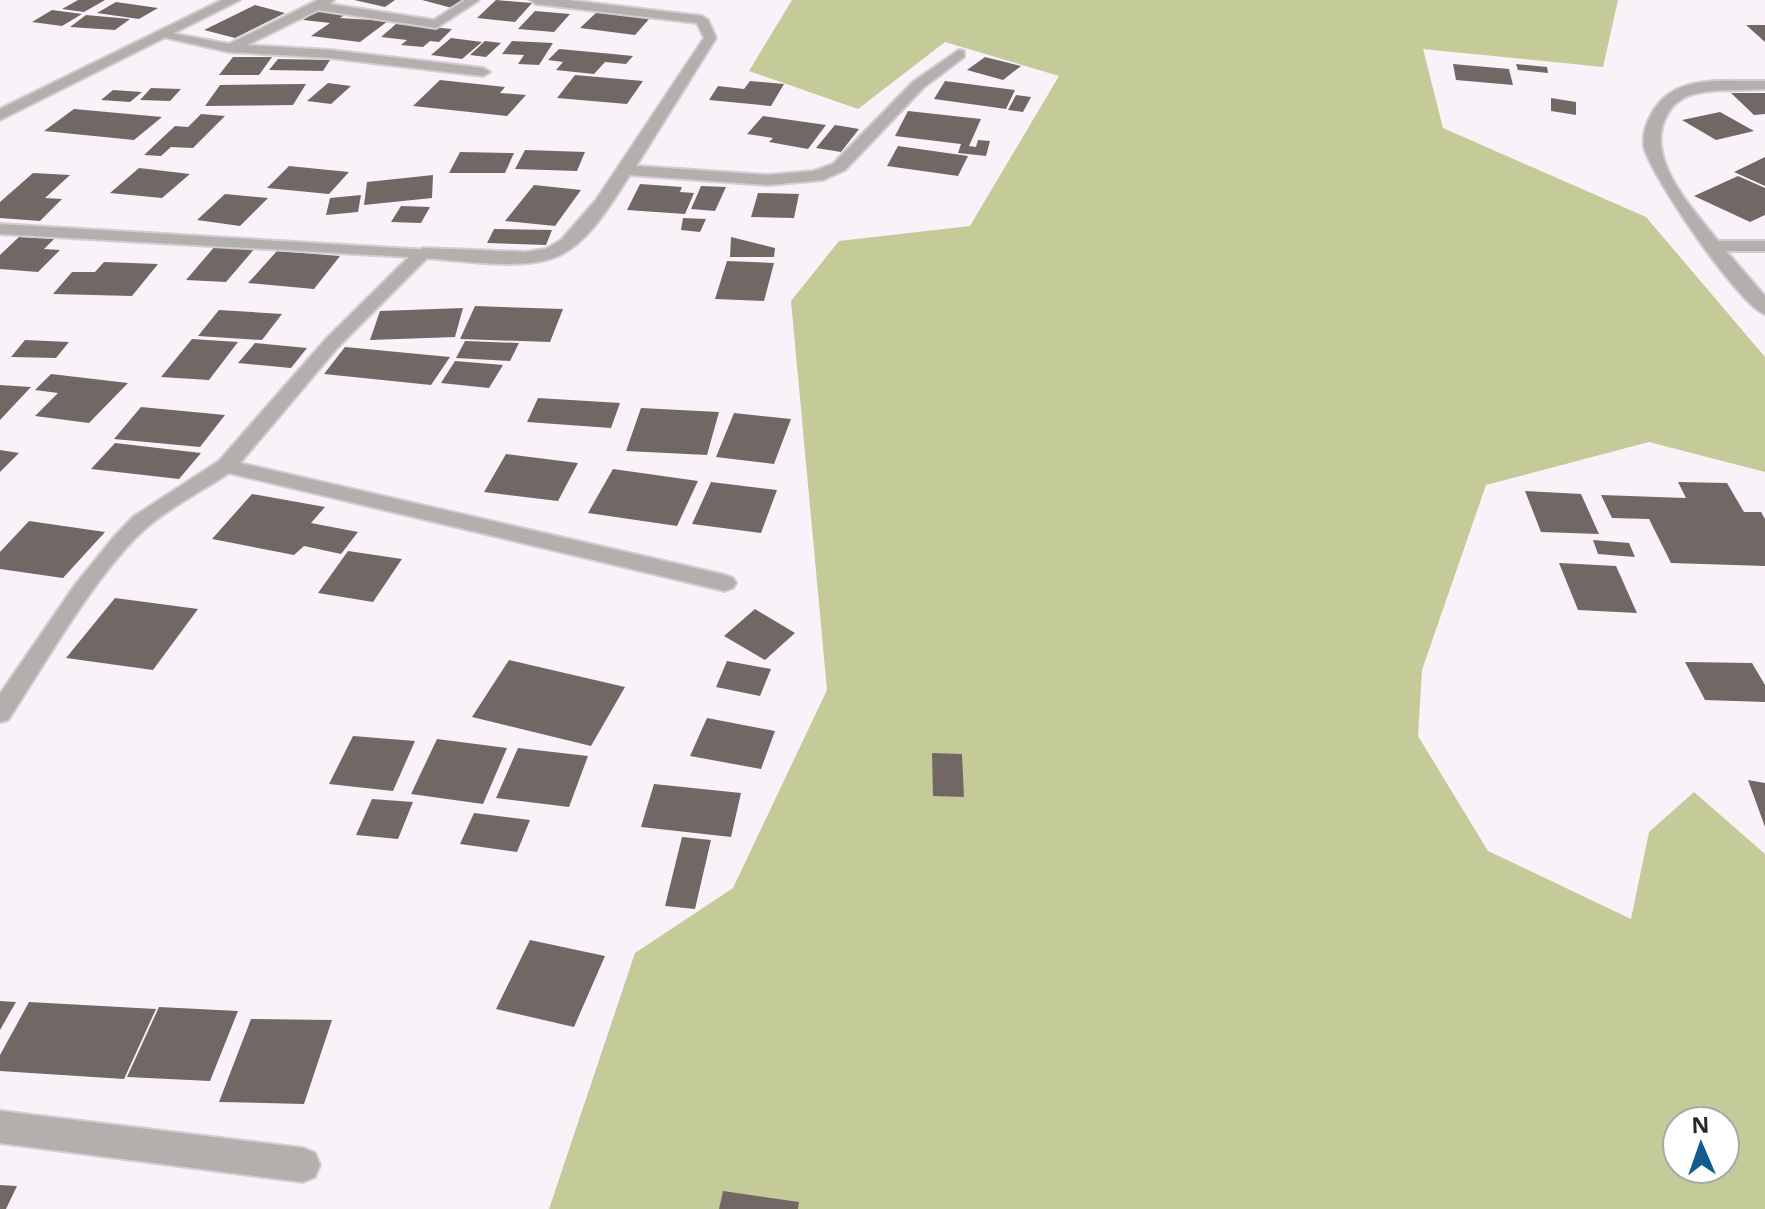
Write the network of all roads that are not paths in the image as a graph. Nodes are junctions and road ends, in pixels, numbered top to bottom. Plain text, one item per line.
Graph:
1 (473, 0) edge
2 (536, 0) edge
3 (225, 1) edge
4 (322, 3) edge
5 (160, 35) junction
6 (229, 48) junction
7 (959, 54) dead end
8 (483, 72) dead end
9 (681, 83) joint
10 (1765, 85) edge
11 (0, 115) edge
12 (623, 170) junction
13 (0, 229) edge
14 (1714, 246) junction
15 (1765, 246) edge
16 (423, 253) junction
17 (1762, 301) edge
18 (226, 466) junction
19 (725, 583) dead end
20 (0, 713) edge
21 (0, 1127) edge
22 (303, 1165) dead end

1 - 4 lane
2 - 9 lane
3 - 5 street
4 - 6 lane
5 - 6 lane
5 - 11 street
6 - 8 lane
7 - 12 street
9 - 12 street
10 - 14 street
12 - 16 street
13 - 16 lane
14 - 15 street
14 - 17 street
16 - 18 lane
18 - 19 lane
18 - 20 lane
21 - 22 street

